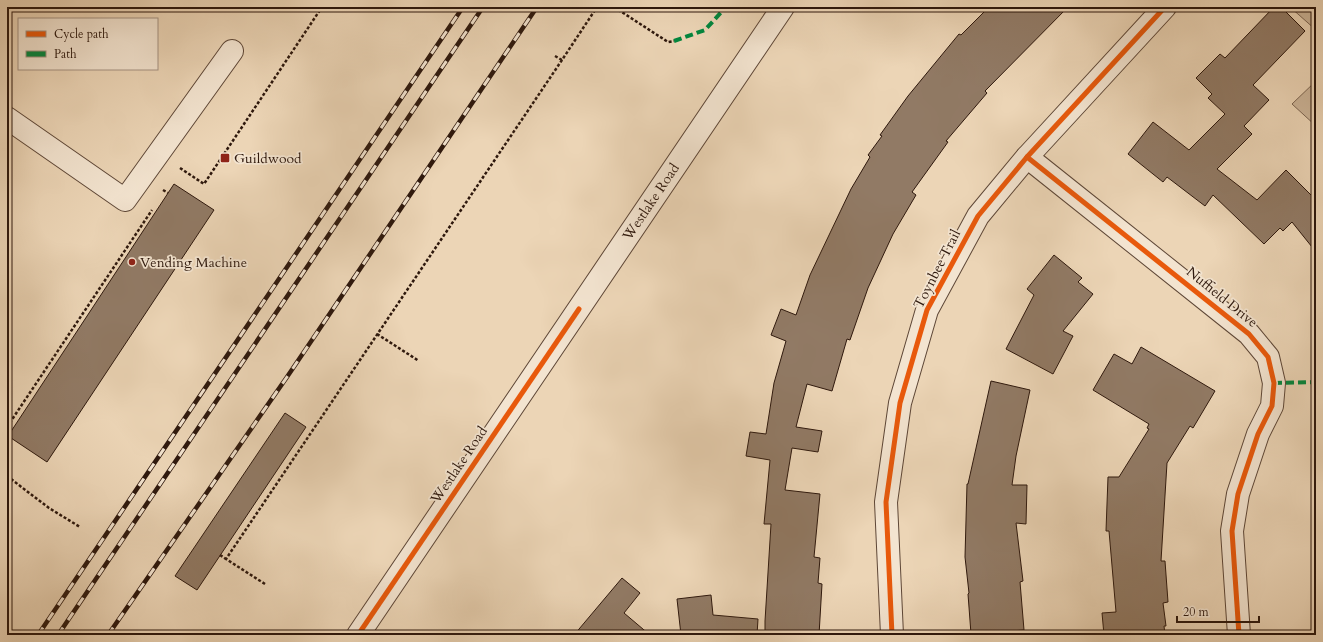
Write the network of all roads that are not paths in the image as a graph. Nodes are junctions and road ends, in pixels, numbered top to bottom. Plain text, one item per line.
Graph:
1 (783, 7) edge
2 (1165, 7) edge
3 (232, 51) dead end
4 (7, 118) edge
5 (1027, 157) junction
6 (358, 635) edge
7 (892, 635) edge
8 (1239, 635) edge

1 - 6 street, Westlake Road
2 - 5 street, Toynbee Trail
3 - 4 street
5 - 7 street, Toynbee Trail
5 - 8 street, Nuffield Drive

